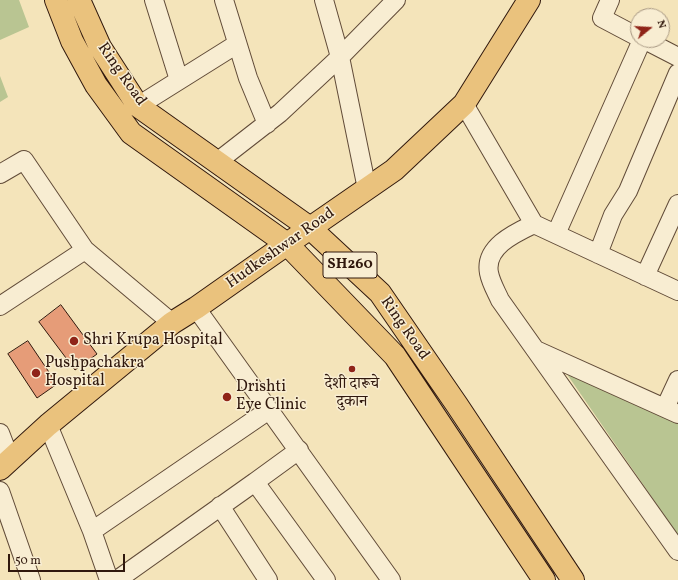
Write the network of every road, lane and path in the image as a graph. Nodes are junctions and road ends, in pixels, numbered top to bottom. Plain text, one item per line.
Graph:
1 (56, 0) edge
2 (79, 0) edge
3 (154, 0) edge
4 (224, 0) edge
5 (324, 0) edge
6 (396, 0) edge
7 (529, 0) edge
8 (610, 0) edge
9 (630, 33) edge
10 (237, 44) junction
11 (639, 48) edge
12 (659, 48) edge
13 (678, 57) edge
14 (340, 58) junction
15 (678, 73) edge
16 (179, 80) junction
17 (464, 104) junction
18 (138, 106) junction
19 (267, 124) junction
20 (217, 162) junction
21 (0, 174) edge
22 (367, 189) junction
23 (678, 204) edge
24 (534, 224) junction
25 (310, 228) junction
26 (556, 234) junction
27 (287, 244) junction
28 (85, 250) junction
29 (598, 254) junction
30 (645, 276) junction
31 (678, 291) edge
32 (0, 306) edge
33 (196, 308) junction
34 (172, 323) junction
35 (535, 350) junction
36 (678, 380) edge
37 (269, 410) junction
38 (671, 411) edge
39 (48, 425) junction
40 (0, 433) edge
41 (299, 450) junction
42 (5, 464) edge
43 (255, 482) junction
44 (0, 491) edge
45 (220, 506) junction
46 (92, 531) junction
47 (678, 551) edge
48 (31, 580) edge
49 (109, 580) edge
50 (117, 580) edge
51 (268, 580) edge
52 (326, 580) edge
53 (391, 580) edge
54 (544, 580) edge
55 (573, 580) edge

1 - 27 main road, Ring Road / SH260
2 - 18 main road, Ring Road / SH260
3 - 16 street
4 - 10 street
5 - 14 street
6 - 14 street
7 - 17 main road, Hudkeshwar Road
8 - 9 street
10 - 16 street
10 - 19 street
11 - 26 street
12 - 13 street
14 - 19 street
14 - 22 street
15 - 29 street
16 - 18 street
17 - 22 main road, Hudkeshwar Road
17 - 24 street
18 - 20 main road, Ring Road / SH260
19 - 20 street
20 - 25 main road, Ring Road / SH260
21 - 28 street
22 - 25 main road, Hudkeshwar Road
23 - 30 street
24 - 26 street
24 - 35 street
25 - 27 main road, Hudkeshwar Road
25 - 55 main road, Ring Road / SH260
26 - 29 street
27 - 33 main road, Hudkeshwar Road
27 - 54 main road, Ring Road / SH260
28 - 32 street
28 - 34 street
29 - 30 street
30 - 31 street
33 - 34 main road, Hudkeshwar Road
33 - 37 street
34 - 39 main road, Hudkeshwar Road
35 - 38 street
35 - 47 street
36 - 38 street
37 - 41 street
37 - 46 street
39 - 42 main road, Hudkeshwar Road
39 - 46 street
40 - 42 street
41 - 43 street
41 - 53 street
43 - 45 street
43 - 52 street
44 - 48 street
45 - 50 street
45 - 51 street
46 - 49 street

